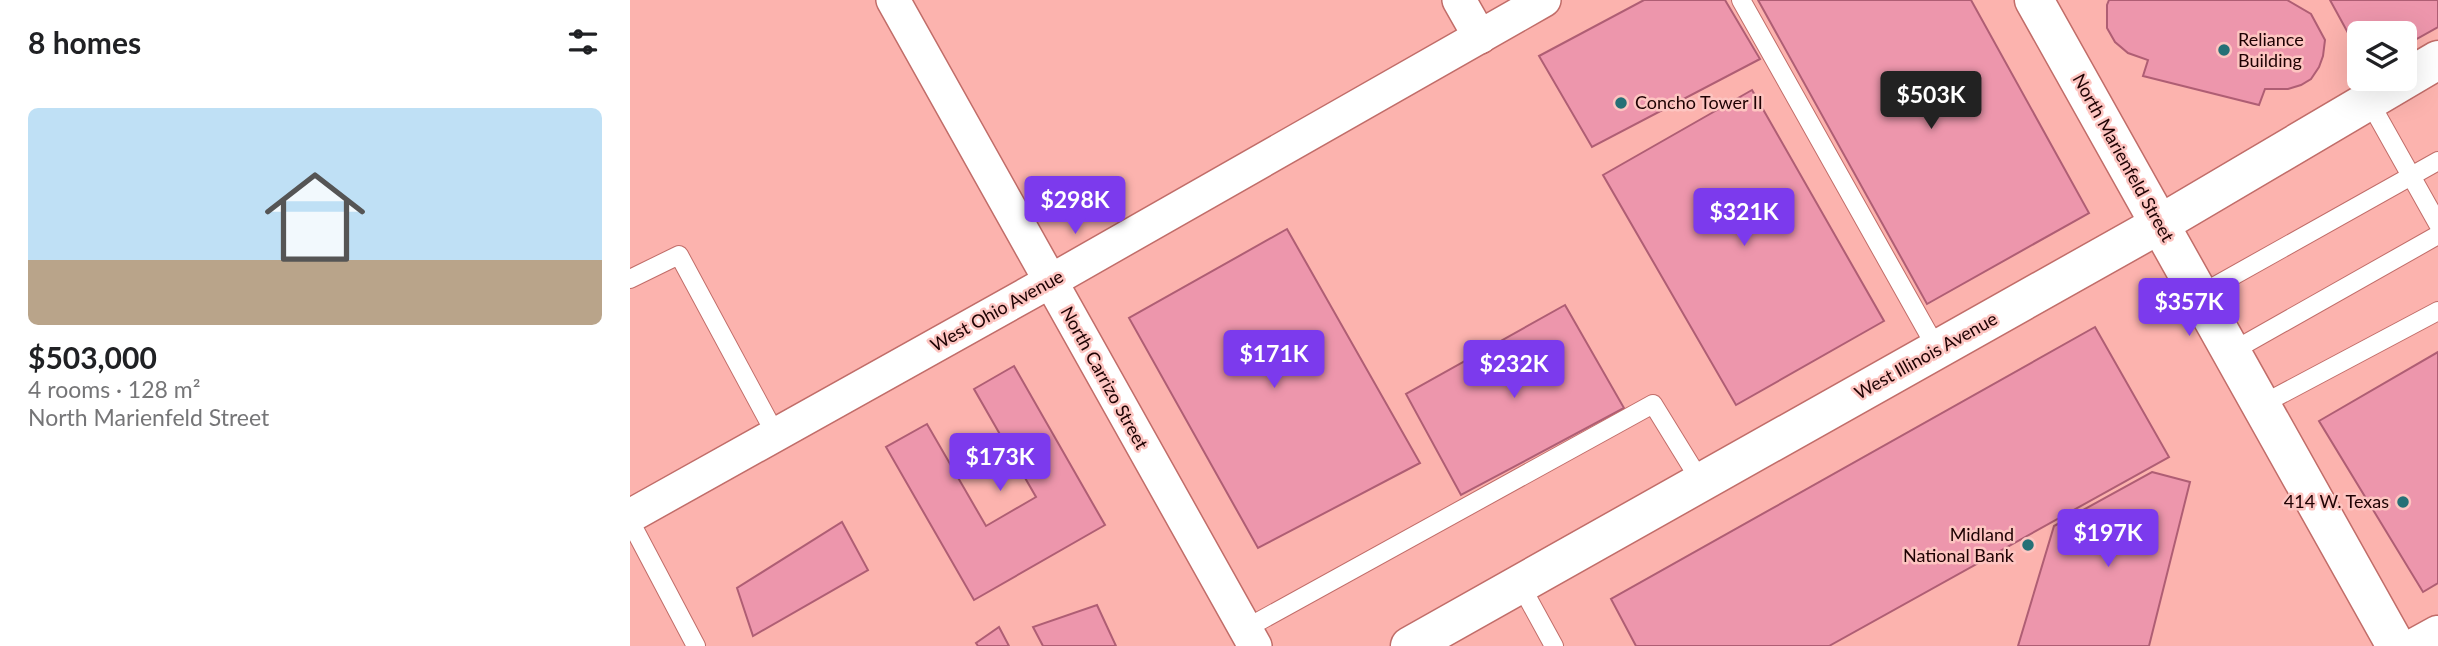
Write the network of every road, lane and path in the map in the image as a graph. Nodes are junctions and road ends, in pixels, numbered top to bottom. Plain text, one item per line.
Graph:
1 (893, 0) edge
2 (1459, 0) edge
3 (1544, 0) edge
4 (1741, 0) edge
5 (2034, 0) edge
6 (1480, 37) junction
7 (2438, 60) edge
8 (2369, 101) junction
9 (2438, 161) edge
10 (2410, 176) junction
11 (2160, 224) junction
12 (2438, 224) edge
13 (2438, 235) edge
14 (630, 279) edge
15 (1049, 282) junction
16 (2199, 295) junction
17 (2438, 312) edge
18 (1937, 349) junction
19 (2231, 352) junction
20 (2261, 405) junction
21 (776, 435) junction
22 (1702, 482) junction
23 (630, 519) edge
24 (1520, 584) junction
25 (2438, 635) edge
26 (1250, 638) edge
27 (696, 646) edge
28 (1410, 646) edge
29 (1554, 646) edge
30 (2396, 646) edge
31 (2418, 646) edge

1 - 15 street, North Carrizo Street
2 - 6 street
3 - 6 street, West Ohio Avenue
4 - 18 lane
5 - 11 main road, North Marienfeld Street
6 - 15 street, West Ohio Avenue
7 - 8 main road, West Illinois Avenue
8 - 10 lane
8 - 11 main road, West Illinois Avenue
9 - 10 lane
10 - 12 lane
10 - 16 lane
11 - 16 main road, North Marienfeld Street
11 - 18 main road, West Illinois Avenue
13 - 19 lane
14 - 21 lane
15 - 21 street, West Ohio Avenue
15 - 26 street, North Carrizo Street
16 - 19 main road, North Marienfeld Street
17 - 20 lane
18 - 22 main road, West Illinois Avenue
19 - 20 main road, North Marienfeld Street
20 - 30 main road, North Marienfeld Street
21 - 23 street, West Ohio Avenue
22 - 24 main road, West Illinois Avenue
22 - 26 lane
23 - 27 lane
24 - 28 main road, West Illinois Avenue
24 - 29 lane
25 - 31 main road

